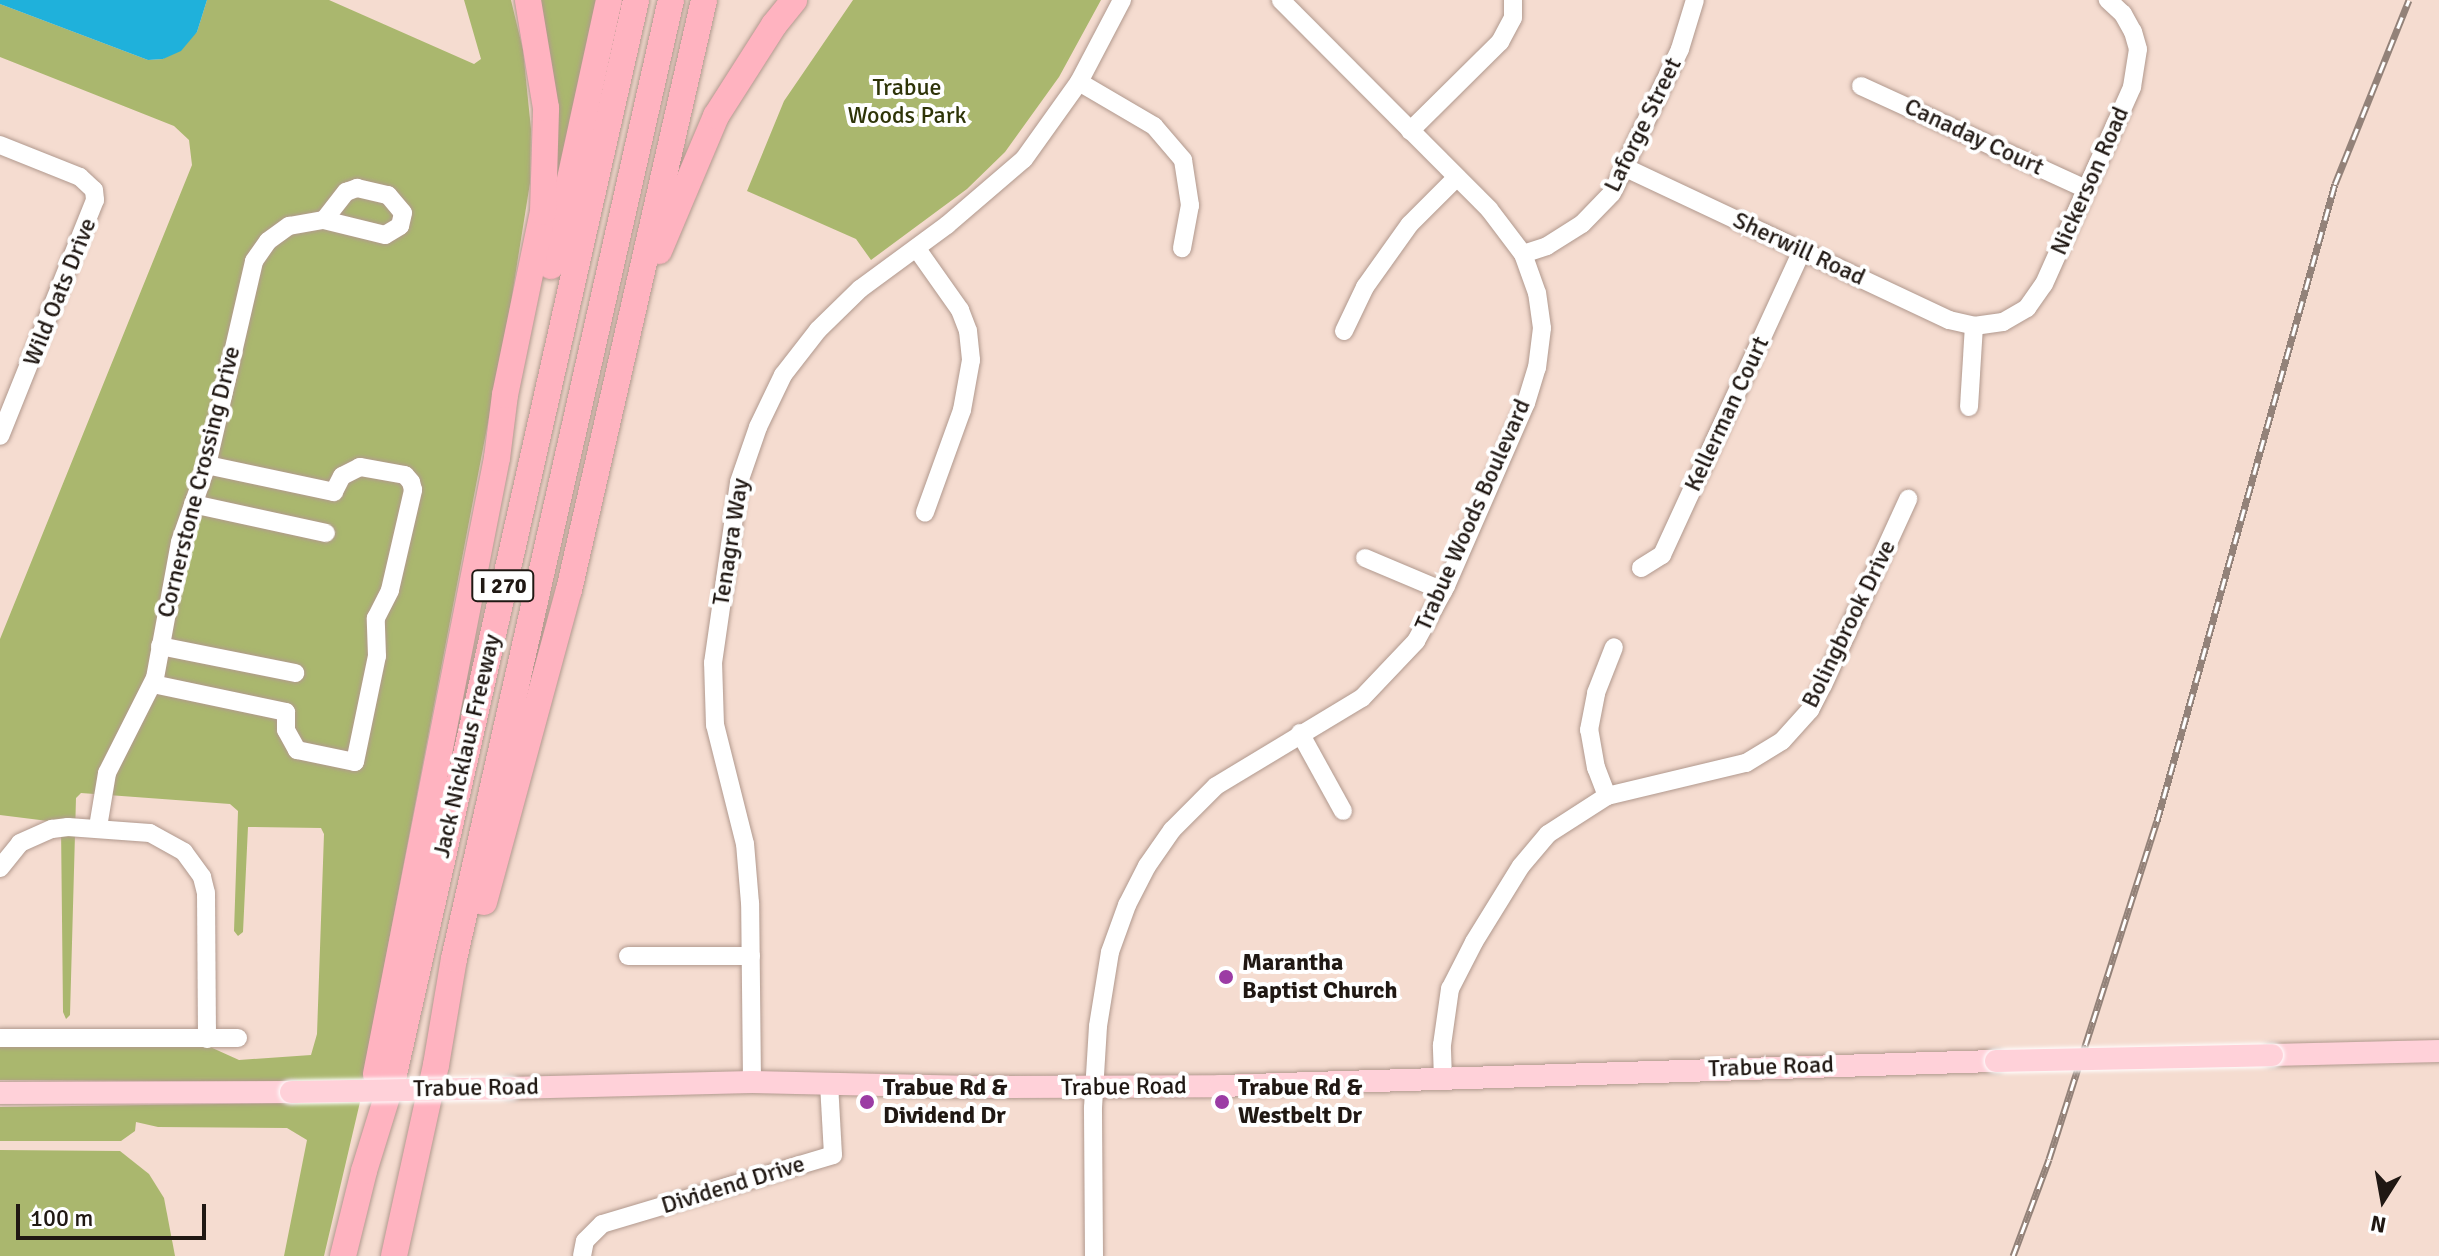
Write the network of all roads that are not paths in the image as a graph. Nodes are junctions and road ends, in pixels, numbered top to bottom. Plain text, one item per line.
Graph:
1 (528, 0) edge
2 (609, 0) edge
3 (636, 0) edge
4 (671, 0) edge
5 (704, 0) edge
6 (794, 0) edge
7 (1122, 0) edge
8 (1513, 0) edge
9 (1695, 0) edge
10 (2108, 0) edge
11 (1289, 3) edge
12 (1079, 82) junction
13 (1861, 86) dead end
14 (1410, 131) junction
15 (0, 145) edge
16 (1626, 168) junction
17 (1457, 177) junction
18 (2086, 189) junction
19 (324, 220) dead end
20 (1182, 248) dead end
21 (917, 249) junction
22 (1802, 250) junction
23 (1523, 254) junction
24 (630, 320) junction
25 (1974, 326) junction
26 (1344, 331) dead end
27 (1969, 407) dead end
28 (0, 436) edge
29 (497, 458) junction
30 (207, 465) junction
31 (1908, 499) dead end
32 (193, 504) junction
33 (925, 512) dead end
34 (326, 533) dead end
35 (1365, 558) dead end
36 (1641, 568) dead end
37 (1443, 591) junction
38 (160, 646) junction
39 (1614, 647) dead end
40 (295, 673) dead end
41 (153, 684) junction
42 (1300, 733) junction
43 (1607, 796) junction
44 (1343, 811) dead end
45 (98, 827) junction
46 (0, 868) edge
47 (628, 956) dead end
48 (751, 956) junction
49 (0, 1038) edge
50 (238, 1038) dead end
51 (207, 1039) junction
52 (2439, 1051) edge
53 (436, 1065) junction
54 (1443, 1079) junction
55 (752, 1082) junction
56 (829, 1084) junction
57 (1095, 1088) junction
58 (0, 1093) edge
59 (364, 1171) junction
60 (343, 1256) edge
61 (394, 1256) edge
62 (582, 1256) edge
63 (1094, 1256) edge

1 - 29 highway
2 - 29 highway
3 - 59 highway, Jack Nicklaus Freeway / I 270
4 - 53 highway, Jack Nicklaus Freeway / I 270
5 - 24 highway
6 - 24 highway
7 - 12 street, Tenagra Way
8 - 14 street
9 - 16 street, Laforge Street
10 - 18 street, Nickerson Road
11 - 14 street, Trabue Woods Boulevard
12 - 20 street
12 - 21 street, Tenagra Way
13 - 18 street, Canaday Court
14 - 17 street, Trabue Woods Boulevard
15 - 28 street, Wild Oats Drive
16 - 22 street, Sherwill Road
16 - 23 street, Laforge Street
17 - 23 street, Trabue Woods Boulevard
17 - 26 street
18 - 25 street, Nickerson Road
19 - 30 street, Cornerstone Crossing Drive
21 - 33 street
21 - 48 street, Tenagra Way
22 - 25 street, Sherwill Road
22 - 36 street, Kellerman Court
23 - 37 street, Trabue Woods Boulevard
24 - 53 highway
25 - 27 street
29 - 59 highway
30 - 32 street, Cornerstone Crossing Drive
30 - 41 street
31 - 43 street, Bolingbrook Drive
32 - 34 street
32 - 38 street, Cornerstone Crossing Drive
35 - 37 street
37 - 42 street, Trabue Woods Boulevard
38 - 40 street
38 - 41 street, Cornerstone Crossing Drive
39 - 43 street
41 - 45 street, Cornerstone Crossing Drive
42 - 44 street
42 - 57 street, Trabue Woods Boulevard
43 - 54 street, Bolingbrook Drive
45 - 46 street
45 - 51 street
47 - 48 street
48 - 55 street, Tenagra Way
49 - 51 street
50 - 51 street
52 - 54 main road, Trabue Road, bridge
53 - 61 highway, Jack Nicklaus Freeway / I 270
54 - 57 main road, Trabue Road
55 - 56 main road, Trabue Road
55 - 58 main road, Trabue Road, bridge
56 - 57 main road, Trabue Road
56 - 62 street, Dividend Drive
57 - 63 street, Trabue Woods Boulevard
59 - 60 highway, Jack Nicklaus Freeway / I 270

